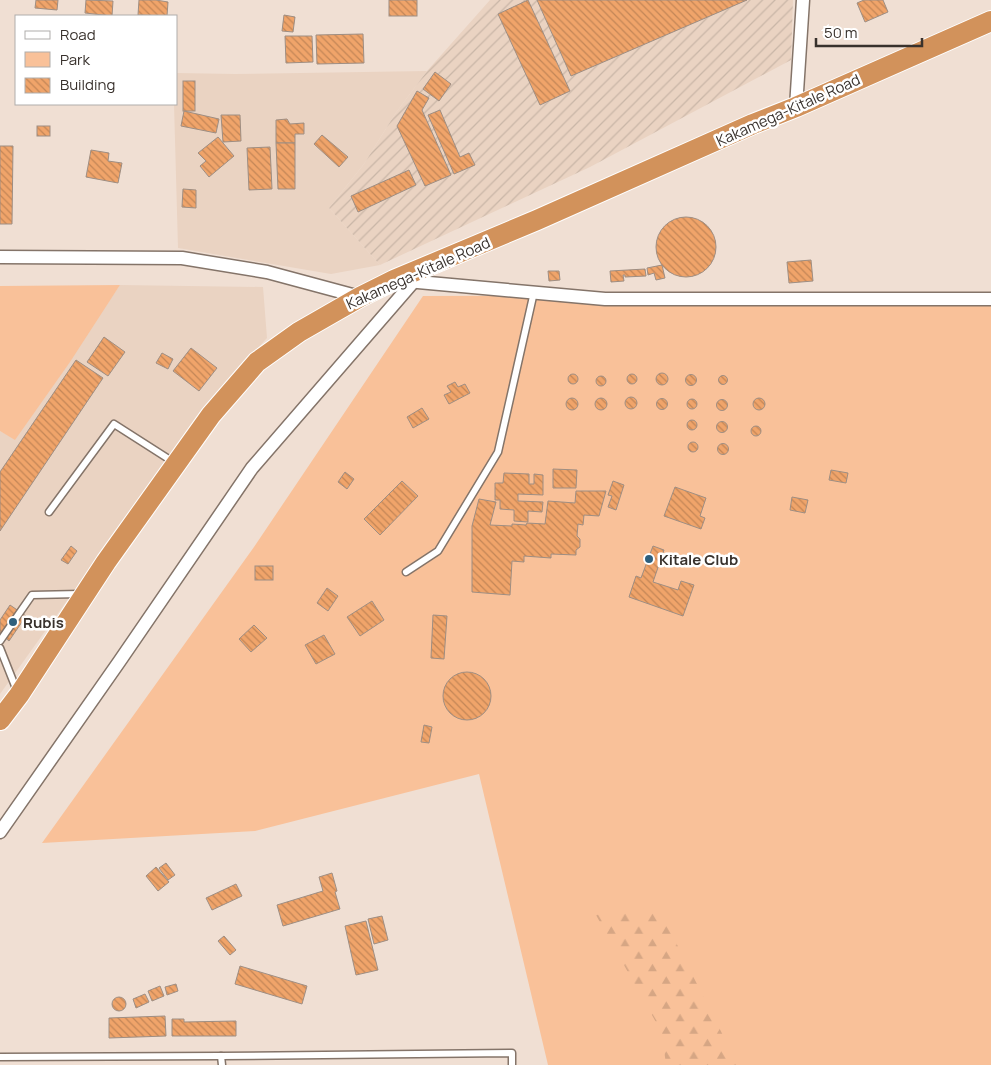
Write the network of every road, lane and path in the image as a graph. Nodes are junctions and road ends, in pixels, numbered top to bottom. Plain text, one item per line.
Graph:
1 (803, 0) edge
2 (991, 21) edge
3 (796, 107) junction
4 (0, 257) edge
5 (404, 281) junction
6 (534, 292) junction
7 (360, 297) junction
8 (991, 299) edge
9 (176, 464) junction
10 (49, 512) dead end
11 (406, 572) dead end
12 (86, 594) junction
13 (0, 641) edge
14 (0, 648) edge
15 (19, 695) junction
16 (0, 720) edge
17 (0, 832) edge
18 (221, 1056) junction
19 (0, 1057) edge
20 (222, 1065) edge
21 (512, 1065) edge

1 - 3 street
2 - 3 highway, Kakamega-Kitale Road
3 - 5 highway, Kakamega-Kitale Road
4 - 7 street
5 - 6 street
5 - 7 highway, Kakamega-Kitale Road
5 - 17 street
6 - 8 street
6 - 11 lane
7 - 9 highway, Kakamega-Kitale Road
9 - 10 lane
9 - 12 highway, Kakamega-Kitale Road
12 - 13 lane
12 - 15 highway, Kakamega-Kitale Road
14 - 15 lane
15 - 16 highway, Kakamega-Kitale Road
18 - 19 lane
18 - 20 lane
18 - 21 lane

